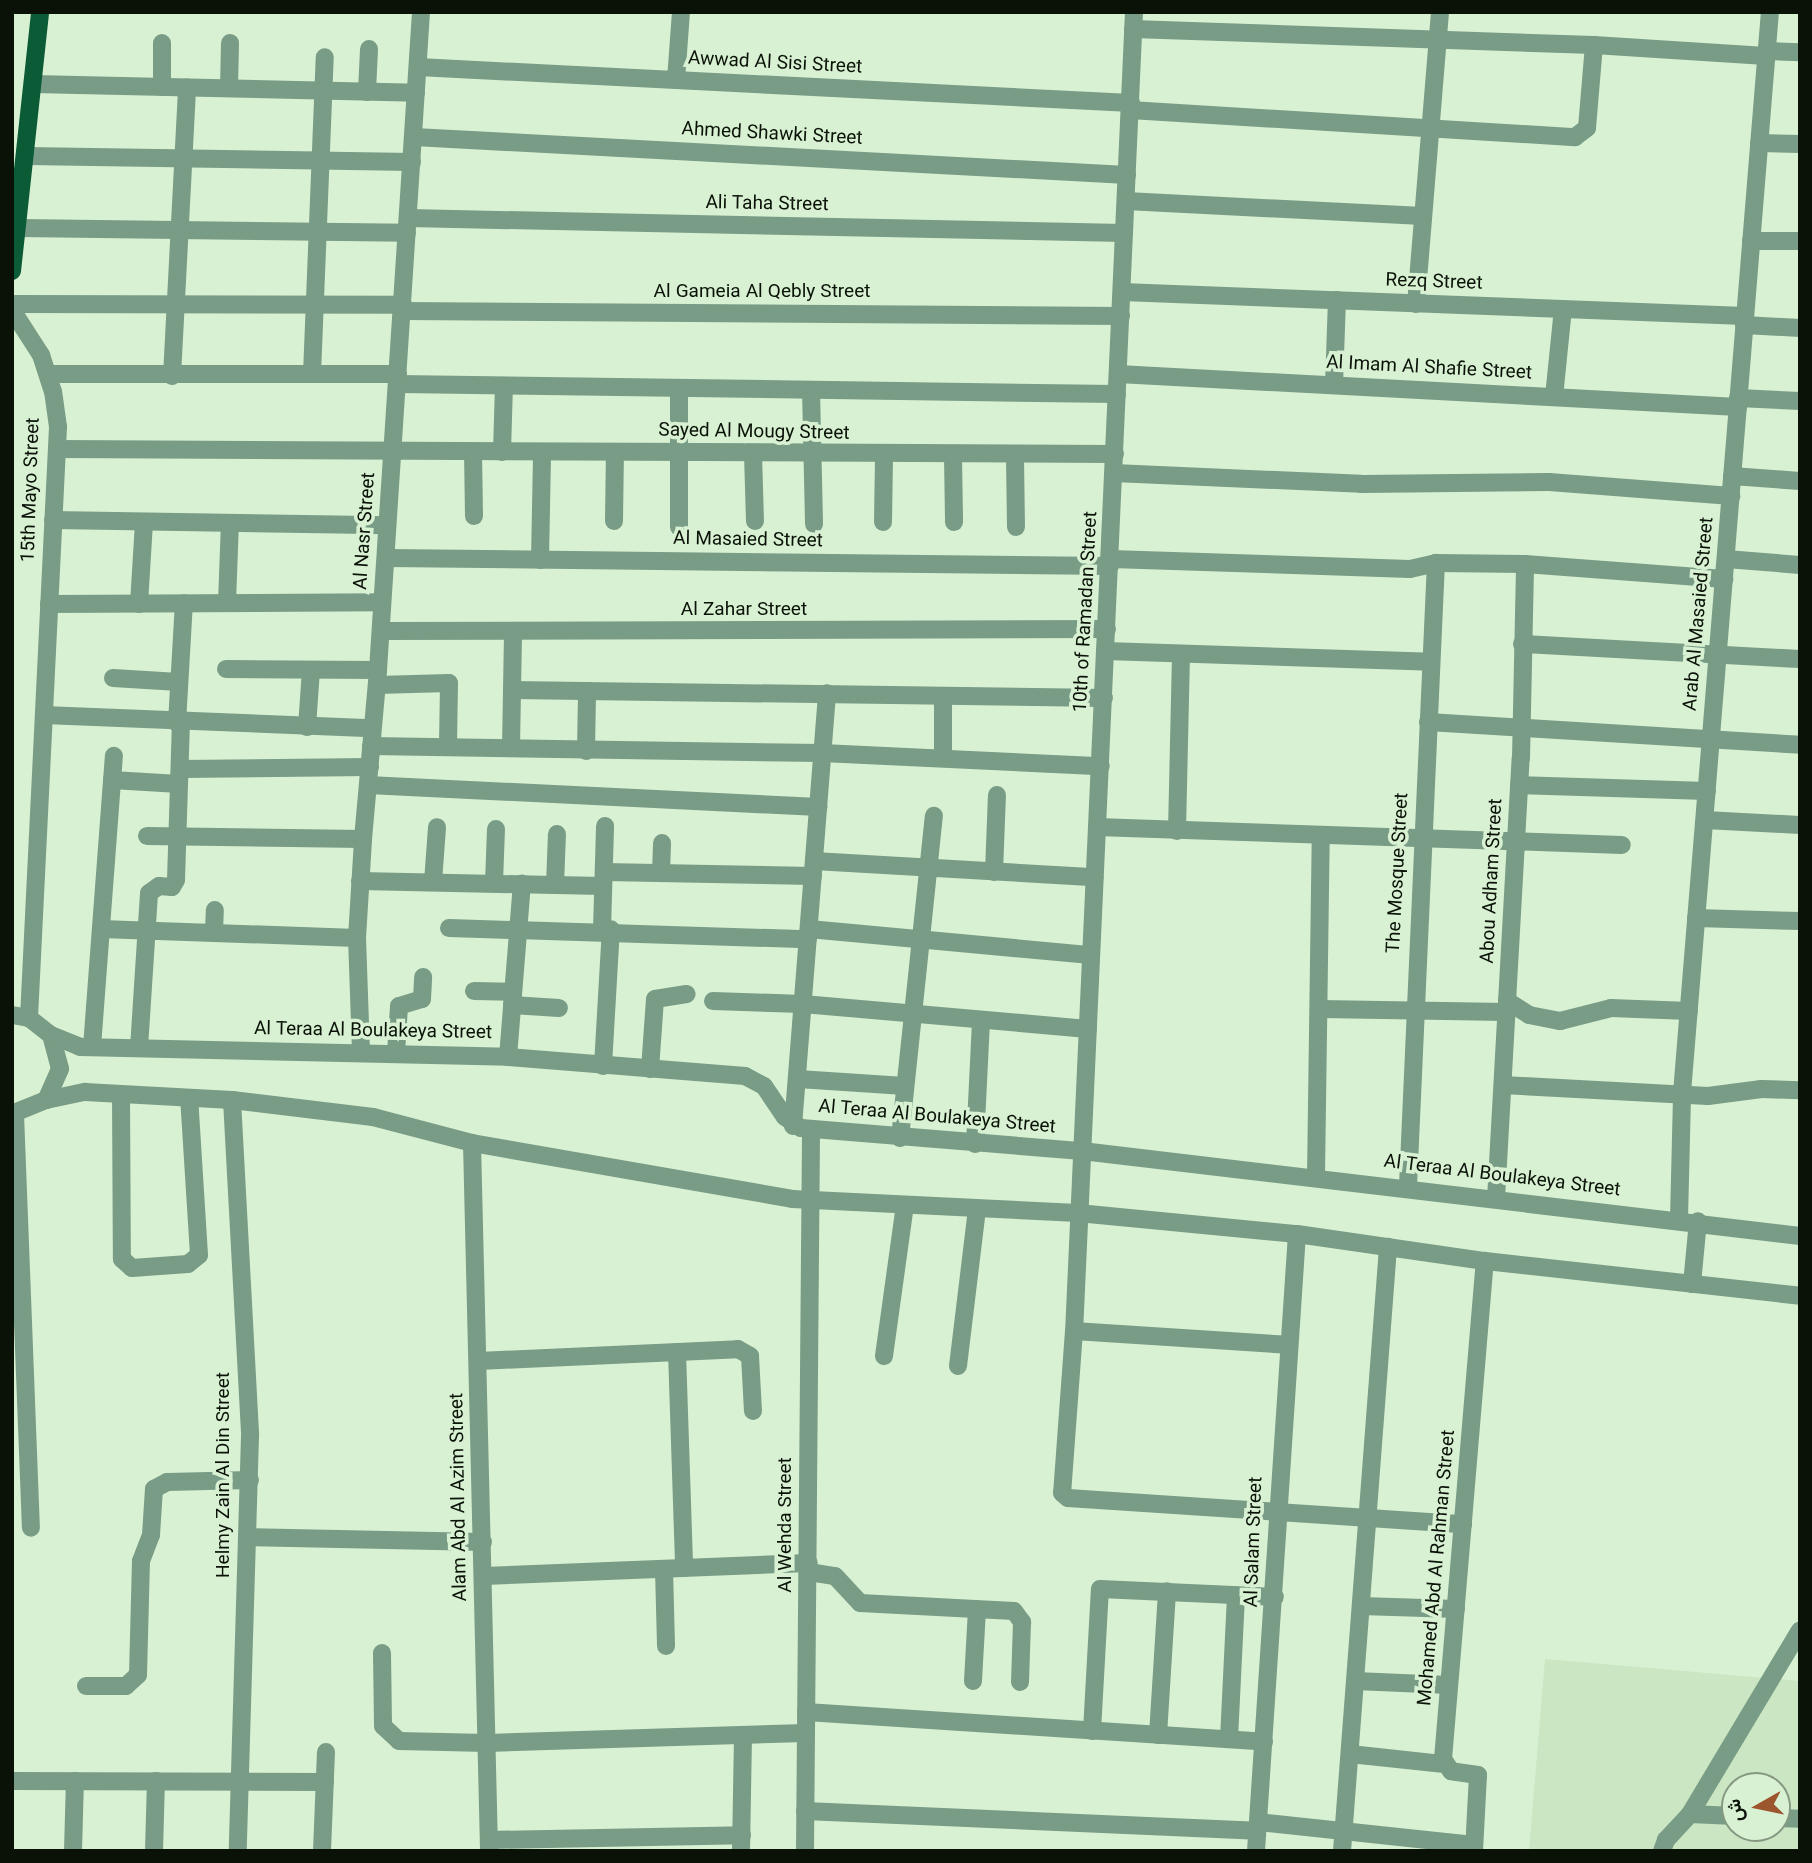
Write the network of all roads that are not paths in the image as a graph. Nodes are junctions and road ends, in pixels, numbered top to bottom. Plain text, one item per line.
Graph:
1 (40, 12) edge
2 (421, 12) edge
3 (681, 12) edge
4 (1440, 12) edge
5 (1770, 12) edge
6 (1132, 16) edge
7 (1438, 39) junction
8 (162, 43) dead end
9 (230, 43) dead end
10 (1594, 45) junction
11 (369, 49) dead end
12 (1800, 52) edge
13 (1767, 53) junction
14 (325, 57) dead end
15 (418, 67) junction
16 (676, 80) junction
17 (33, 84) junction
18 (162, 87) junction
19 (187, 87) junction
20 (229, 88) junction
21 (324, 91) junction
22 (367, 92) junction
23 (416, 93) junction
24 (1130, 107) junction
25 (1431, 128) junction
26 (414, 137) junction
27 (1759, 143) junction
28 (1800, 144) edge
29 (27, 156) junction
30 (183, 160) junction
31 (321, 161) junction
32 (412, 162) junction
33 (1127, 175) junction
34 (1126, 201) junction
35 (1423, 216) junction
36 (407, 226) junction
37 (18, 228) junction
38 (180, 233) junction
39 (319, 233) junction
40 (1124, 233) junction
41 (1751, 241) junction
42 (1800, 241) edge
43 (12, 271) edge
44 (1122, 292) junction
45 (1337, 300) junction
46 (12, 304) edge
47 (1416, 304) junction
48 (315, 306) junction
49 (176, 307) junction
50 (402, 308) junction
51 (1563, 309) junction
52 (12, 310) edge
53 (1121, 316) junction
54 (1745, 321) junction
55 (1800, 328) edge
56 (48, 373) junction
57 (1118, 373) junction
58 (312, 374) junction
59 (172, 376) junction
60 (398, 379) junction
61 (1334, 385) junction
62 (504, 386) junction
63 (679, 388) junction
64 (811, 390) junction
65 (1118, 394) junction
66 (1554, 397) junction
67 (1800, 401) edge
68 (1738, 403) junction
69 (57, 449) junction
70 (393, 451) junction
71 (473, 452) junction
72 (502, 452) junction
73 (542, 453) junction
74 (615, 453) junction
75 (679, 454) junction
76 (753, 454) junction
77 (1115, 454) junction
78 (813, 455) junction
79 (884, 455) junction
80 (953, 456) junction
81 (1015, 457) junction
82 (1114, 474) junction
83 (1732, 476) junction
84 (1800, 481) edge
85 (1731, 496) junction
86 (474, 516) dead end
87 (53, 520) junction
88 (614, 521) dead end
89 (755, 521) dead end
90 (883, 522) dead end
91 (954, 522) dead end
92 (144, 523) junction
93 (230, 523) junction
94 (814, 524) dead end
95 (387, 525) junction
96 (680, 527) dead end
97 (1016, 527) dead end
98 (386, 558) junction
99 (1726, 559) junction
100 (540, 560) junction
101 (1111, 562) junction
102 (1436, 563) junction
103 (1525, 564) junction
104 (1800, 565) edge
105 (1724, 579) junction
106 (382, 602) junction
107 (184, 603) junction
108 (227, 603) junction
109 (49, 604) junction
110 (139, 604) junction
111 (1107, 629) junction
112 (381, 631) junction
113 (513, 634) junction
114 (1522, 644) junction
115 (1107, 651) junction
116 (1181, 654) junction
117 (1718, 655) junction
118 (1800, 659) edge
119 (1431, 662) junction
120 (226, 669) dead end
121 (311, 670) junction
122 (113, 678) dead end
123 (378, 678) junction
124 (179, 682) junction
125 (512, 690) junction
126 (587, 691) junction
127 (827, 693) junction
128 (943, 695) junction
129 (1104, 698) junction
130 (44, 715) junction
131 (1428, 722) junction
132 (179, 723) junction
133 (307, 727) junction
134 (1519, 727) junction
135 (372, 737) junction
136 (1710, 739) junction
137 (1800, 745) edge
138 (448, 747) junction
139 (511, 748) junction
140 (586, 751) junction
141 (822, 752) junction
142 (114, 756) dead end
143 (943, 756) junction
144 (1101, 766) junction
145 (179, 776) junction
146 (369, 776) junction
147 (112, 780) junction
148 (1519, 785) junction
149 (1707, 791) junction
150 (997, 795) dead end
151 (818, 807) junction
152 (934, 816) dead end
153 (1704, 820) junction
154 (1800, 825) edge
155 (606, 826) dead end
156 (437, 827) dead end
157 (1097, 827) junction
158 (496, 829) dead end
159 (1177, 831) junction
160 (557, 834) dead end
161 (1321, 835) junction
162 (147, 836) dead end
163 (177, 836) junction
164 (1516, 838) junction
165 (363, 839) junction
166 (1422, 839) junction
167 (662, 843) dead end
168 (1622, 845) dead end
169 (929, 868) junction
170 (814, 869) junction
171 (995, 872) junction
172 (661, 873) junction
173 (1095, 877) junction
174 (603, 879) junction
175 (360, 881) junction
176 (433, 882) junction
177 (494, 883) junction
178 (522, 884) junction
179 (555, 885) junction
180 (215, 910) dead end
181 (1696, 918) junction
182 (1800, 920) edge
183 (449, 928) dead end
184 (519, 928) junction
185 (101, 929) junction
186 (606, 929) junction
187 (146, 930) junction
188 (214, 933) junction
189 (809, 934) junction
190 (357, 938) junction
191 (921, 940) junction
192 (1091, 955) junction
193 (423, 977) dead end
194 (474, 991) dead end
195 (687, 994) dead end
196 (513, 998) junction
197 (713, 1001) dead end
198 (803, 1004) junction
199 (1507, 1006) junction
200 (559, 1008) dead end
201 (1320, 1009) junction
202 (1689, 1011) junction
203 (1413, 1012) junction
204 (913, 1014) junction
205 (20, 1016) edge
206 (981, 1020) junction
207 (1088, 1029) junction
208 (51, 1035) junction
209 (92, 1047) junction
210 (139, 1048) junction
211 (361, 1052) junction
212 (396, 1053) junction
213 (508, 1057) junction
214 (603, 1066) junction
215 (650, 1069) junction
216 (798, 1079) junction
217 (1503, 1085) junction
218 (905, 1086) junction
219 (1800, 1090) edge
220 (1682, 1093) junction
221 (121, 1094) junction
222 (189, 1098) junction
223 (46, 1100) junction
224 (233, 1100) junction
225 (14, 1114) edge
226 (802, 1128) junction
227 (900, 1138) junction
228 (472, 1143) junction
229 (975, 1144) junction
230 (1082, 1151) junction
231 (1316, 1176) junction
232 (1408, 1186) junction
233 (1496, 1199) junction
234 (808, 1200) junction
235 (905, 1205) junction
236 (977, 1208) junction
237 (1078, 1213) junction
238 (1679, 1219) junction
239 (1698, 1221) junction
240 (1297, 1234) junction
241 (1800, 1236) edge
242 (1388, 1247) junction
243 (1485, 1261) junction
244 (1692, 1284) junction
245 (1800, 1296) edge
246 (1074, 1331) junction
247 (1287, 1345) junction
248 (677, 1352) junction
249 (884, 1356) dead end
250 (478, 1361) junction
251 (958, 1366) dead end
252 (753, 1411) dead end
253 (250, 1480) junction
254 (1276, 1512) junction
255 (1368, 1518) junction
256 (1463, 1524) junction
257 (31, 1528) dead end
258 (247, 1537) junction
259 (483, 1542) junction
260 (684, 1568) junction
261 (809, 1568) junction
262 (664, 1569) junction
263 (484, 1576) junction
264 (1167, 1591) junction
265 (1236, 1595) junction
266 (1275, 1597) junction
267 (1361, 1606) junction
268 (977, 1609) junction
269 (1456, 1609) junction
270 (1800, 1630) edge
271 (666, 1646) dead end
272 (382, 1653) dead end
273 (973, 1681) dead end
274 (1355, 1681) junction
275 (1020, 1682) dead end
276 (1450, 1685) junction
277 (86, 1686) dead end
278 (806, 1712) junction
279 (1092, 1731) junction
280 (805, 1733) junction
281 (743, 1735) junction
282 (1158, 1735) junction
283 (1229, 1739) junction
284 (1264, 1742) junction
285 (487, 1743) junction
286 (326, 1752) dead end
287 (1350, 1754) junction
288 (1444, 1764) junction
289 (12, 1781) edge
290 (75, 1781) junction
291 (156, 1781) junction
292 (240, 1781) junction
293 (325, 1782) junction
294 (805, 1811) junction
295 (1690, 1815) junction
296 (1721, 1816) edge
297 (1258, 1827) junction
298 (1344, 1831) junction
299 (742, 1843) edge
300 (489, 1845) edge
301 (1474, 1848) edge
302 (73, 1851) edge
303 (154, 1851) edge
304 (238, 1851) edge
305 (322, 1851) edge
306 (805, 1851) edge
307 (1256, 1851) edge
308 (1342, 1851) edge
309 (1662, 1851) edge

1 - 17 main road
2 - 15 street, Al Nasr Street
3 - 16 street
4 - 7 street
5 - 13 street, Arab Al Masaied Street
6 - 7 street
6 - 24 street, 10th of Ramadan Street
7 - 10 street
7 - 25 street
8 - 18 street
9 - 20 street
10 - 13 street
10 - 25 street, Awwad Al Sisi Street
11 - 22 street
12 - 13 street
13 - 27 street, Arab Al Masaied Street
14 - 21 street
15 - 16 street, Awwad Al Sisi Street
15 - 23 street, Al Nasr Street
16 - 24 street, Awwad Al Sisi Street
17 - 18 street
17 - 29 main road
18 - 19 street
19 - 20 street
19 - 30 street
20 - 21 street
21 - 22 street
21 - 31 street
22 - 23 street
23 - 26 street, Al Nasr Street
24 - 25 street, Awwad Al Sisi Street
24 - 33 street, 10th of Ramadan Street
25 - 35 street
26 - 32 street, Al Nasr Street
26 - 33 street, Ahmed Shawki Street
27 - 28 street
27 - 41 street, Arab Al Masaied Street
29 - 30 street
29 - 37 main road
30 - 31 street
30 - 38 street
31 - 32 street
31 - 39 street
32 - 36 street, Al Nasr Street
33 - 34 street, 10th of Ramadan Street
34 - 35 street
34 - 40 street, 10th of Ramadan Street
35 - 47 street
36 - 39 street, Ali Taha Street
36 - 40 street, Ali Taha Street
36 - 50 street, Al Nasr Street
37 - 38 street, Ali Taha Street
37 - 43 main road
38 - 39 street, Ali Taha Street
38 - 49 street
39 - 48 street
40 - 44 street, 10th of Ramadan Street
41 - 42 street
41 - 54 street, Arab Al Masaied Street
44 - 45 street, Rezq Street
44 - 53 street, 10th of Ramadan Street
45 - 47 street, Rezq Street
45 - 61 street
46 - 49 street, Al Gameia Al Qebly Street
47 - 51 street, Rezq Street
48 - 49 street, Al Gameia Al Qebly Street
48 - 50 street, Al Gameia Al Qebly Street
48 - 58 street
49 - 59 street
50 - 53 street, Al Gameia Al Qebly Street
50 - 60 street, Al Nasr Street
51 - 54 street, Rezq Street
51 - 66 street
52 - 56 street, 15th Mayo Street
53 - 57 street, 10th of Ramadan Street
54 - 55 street, Rezq Street
54 - 68 street, Arab Al Masaied Street
56 - 59 street
56 - 69 street, 15th Mayo Street
57 - 61 street, Al Imam Al Shafie Street
57 - 65 street, 10th of Ramadan Street
58 - 59 street
58 - 60 street
60 - 62 street
60 - 70 street, Al Nasr Street
61 - 66 street, Al Imam Al Shafie Street
62 - 63 street
62 - 72 street
63 - 64 street
63 - 75 street
64 - 65 street
64 - 78 street
65 - 77 street, 10th of Ramadan Street
66 - 68 street, Al Imam Al Shafie Street
67 - 68 street, Al Imam Al Shafie Street
68 - 83 street, Arab Al Masaied Street
69 - 70 street, Sayed Al Mougy Street
69 - 87 street, 15th Mayo Street
70 - 71 street, Sayed Al Mougy Street
70 - 95 street, Al Nasr Street
71 - 72 street, Sayed Al Mougy Street
71 - 86 street
72 - 73 street, Sayed Al Mougy Street
73 - 74 street, Sayed Al Mougy Street
73 - 100 street
74 - 75 street, Sayed Al Mougy Street
74 - 88 street
75 - 76 street, Sayed Al Mougy Street
75 - 96 street
76 - 78 street, Sayed Al Mougy Street
76 - 89 street
77 - 81 street, Sayed Al Mougy Street
77 - 82 street, 10th of Ramadan Street
78 - 79 street, Sayed Al Mougy Street
78 - 94 street
79 - 80 street, Sayed Al Mougy Street
79 - 90 street
80 - 81 street, Sayed Al Mougy Street
80 - 91 street
81 - 97 street
82 - 85 street
82 - 101 street, 10th of Ramadan Street
83 - 84 street
83 - 85 street, Arab Al Masaied Street
85 - 99 street, Arab Al Masaied Street
87 - 92 street
87 - 109 street, 15th Mayo Street
92 - 93 street
92 - 110 street
93 - 95 street
93 - 108 street
95 - 98 street, Al Nasr Street
98 - 100 street, Al Masaied Street
98 - 106 street, Al Nasr Street
99 - 104 street
99 - 105 street, Arab Al Masaied Street
100 - 101 street, Al Masaied Street
101 - 102 street, Al Masaied Street
101 - 111 street, 10th of Ramadan Street
102 - 103 street, Al Masaied Street
102 - 119 street, The Mosque Street
103 - 105 street, Al Masaied Street
103 - 114 street, Abou Adham Street
105 - 117 street, Arab Al Masaied Street
106 - 108 street
106 - 112 street, Al Nasr Street
107 - 108 street
107 - 110 street
107 - 124 street
109 - 110 street
109 - 130 street, 15th Mayo Street
111 - 113 street, Al Zahar Street
111 - 115 street, 10th of Ramadan Street
112 - 113 street, Al Zahar Street
112 - 123 street, Al Nasr Street
113 - 125 street
114 - 117 street
114 - 134 street, Abou Adham Street
115 - 116 street
115 - 129 street, 10th of Ramadan Street
116 - 119 street
116 - 159 street
117 - 118 street
117 - 136 street, Arab Al Masaied Street
119 - 131 street, The Mosque Street
120 - 121 street
121 - 123 street
121 - 133 street
122 - 124 street
123 - 135 street, Al Nasr Street
123 - 138 street
124 - 132 street
125 - 126 street
125 - 139 street
126 - 127 street
126 - 140 street
127 - 128 street
127 - 141 street, Al Wehda Street
128 - 129 street
128 - 143 street
129 - 144 street, 10th of Ramadan Street
130 - 132 street
130 - 205 street, 15th Mayo Street
131 - 134 street
131 - 166 street, The Mosque Street
132 - 133 street
132 - 145 street
133 - 135 street
134 - 136 street
134 - 148 street, Abou Adham Street
135 - 138 street
135 - 146 street, Al Nasr Street
136 - 137 street
136 - 149 street, Arab Al Masaied Street
138 - 139 street
139 - 140 street
140 - 141 street
141 - 143 street
141 - 151 street, Al Wehda Street
142 - 147 street
143 - 144 street
144 - 157 street, 10th of Ramadan Street
145 - 146 street
145 - 147 street
145 - 163 street
146 - 151 street
146 - 165 street, Al Nasr Street
147 - 185 street
148 - 149 street
148 - 164 street, Abou Adham Street
149 - 153 street, Arab Al Masaied Street
150 - 171 street
151 - 170 street, Al Wehda Street
152 - 169 street
153 - 154 street
153 - 181 street, Arab Al Masaied Street
155 - 174 street
156 - 176 street
157 - 159 street
157 - 173 street, 10th of Ramadan Street
158 - 177 street
159 - 161 street
160 - 179 street
161 - 166 street
161 - 201 street
162 - 163 street
163 - 165 street
163 - 187 street
164 - 166 street
164 - 168 street
164 - 199 street, Abou Adham Street
165 - 175 street, Al Nasr Street
166 - 203 street, The Mosque Street
167 - 172 street
169 - 170 street
169 - 171 street
169 - 191 street
170 - 172 street
170 - 189 street, Al Wehda Street
171 - 173 street
172 - 174 street
173 - 192 street, 10th of Ramadan Street
174 - 179 street
174 - 186 street
175 - 176 street
175 - 190 street, Al Nasr Street
176 - 177 street
177 - 178 street
178 - 179 street
178 - 184 street
180 - 188 street
181 - 182 street
181 - 202 street, Arab Al Masaied Street
183 - 184 street
184 - 186 street
184 - 196 street
185 - 187 street
185 - 209 street
186 - 189 street
186 - 214 street
187 - 188 street
187 - 210 street
188 - 190 street
189 - 191 street
189 - 198 street, Al Wehda Street
190 - 211 street, Al Nasr Street
191 - 192 street
191 - 204 street
192 - 207 street, 10th of Ramadan Street
193 - 212 street
194 - 196 street
195 - 215 street
196 - 200 street
196 - 213 street
197 - 198 street
198 - 204 street
198 - 216 street, Al Wehda Street
199 - 202 street
199 - 203 street
199 - 217 street, Abou Adham Street
201 - 203 street
201 - 231 street
202 - 220 street, Arab Al Masaied Street
203 - 232 street, The Mosque Street
204 - 206 street
204 - 218 street
205 - 208 street, Al Teraa Al Boulakeya Street
206 - 207 street
206 - 229 street
207 - 230 street, 10th of Ramadan Street
208 - 209 street, Al Teraa Al Boulakeya Street
208 - 223 street
209 - 210 street, Al Teraa Al Boulakeya Street
210 - 211 street, Al Teraa Al Boulakeya Street
211 - 212 street, Al Teraa Al Boulakeya Street
212 - 213 street, Al Teraa Al Boulakeya Street
213 - 214 street, Al Teraa Al Boulakeya Street
214 - 215 street, Al Teraa Al Boulakeya Street
215 - 226 street, Al Teraa Al Boulakeya Street
216 - 218 street
216 - 226 street, Al Wehda Street
217 - 220 street
217 - 233 street, Abou Adham Street
218 - 227 street
219 - 220 street
220 - 238 street, Arab Al Masaied Street
221 - 222 street
221 - 222 street
221 - 223 street
222 - 224 street
223 - 225 street
224 - 228 street
224 - 253 street, Helmy Zain Al Din Street
225 - 257 street
226 - 227 street, Al Teraa Al Boulakeya Street
226 - 234 street, Al Wehda Street
227 - 229 street, Al Teraa Al Boulakeya Street
228 - 234 street
228 - 250 street, Alam Abd Al Azim Street
229 - 230 street, Al Teraa Al Boulakeya Street
230 - 231 street, Al Teraa Al Boulakeya Street
230 - 237 street, 10th of Ramadan Street
231 - 232 street, Al Teraa Al Boulakeya Street
232 - 233 street, Al Teraa Al Boulakeya Street
233 - 238 street, Al Teraa Al Boulakeya Street
234 - 235 street
234 - 261 street, Al Wehda Street
235 - 236 street
235 - 249 street
236 - 237 street
236 - 251 street
237 - 240 street
237 - 246 street, 10th of Ramadan Street
238 - 239 street, Al Teraa Al Boulakeya Street
239 - 241 street, Al Teraa Al Boulakeya Street
239 - 244 street
240 - 242 street
240 - 247 street, Al Salam Street
242 - 243 street
242 - 255 street
243 - 244 street
243 - 256 street, Mohamed Abd Al Rahman Street
244 - 245 street
246 - 247 street
246 - 254 street, 10th of Ramadan Street
247 - 254 street, Al Salam Street
248 - 250 street
248 - 252 street
248 - 260 street
250 - 259 street, Alam Abd Al Azim Street
253 - 258 street, Helmy Zain Al Din Street
253 - 277 street
254 - 255 street
254 - 266 street, Al Salam Street
255 - 256 street
255 - 267 street
256 - 269 street, Mohamed Abd Al Rahman Street
258 - 259 street
258 - 292 street, Helmy Zain Al Din Street
259 - 263 street, Alam Abd Al Azim Street
260 - 261 street
260 - 262 street
261 - 268 street
261 - 278 street, Al Wehda Street
262 - 263 street
262 - 271 street
263 - 285 street, Alam Abd Al Azim Street
264 - 265 street
264 - 279 street
264 - 282 street
265 - 266 street
265 - 283 street
266 - 284 street, Al Salam Street
267 - 269 street
267 - 274 street
268 - 273 street
268 - 275 street
269 - 276 street, Mohamed Abd Al Rahman Street
270 - 295 street
272 - 285 street
274 - 276 street
274 - 287 street
276 - 288 street, Mohamed Abd Al Rahman Street
278 - 279 street
278 - 280 street, Al Wehda Street
279 - 282 street
280 - 281 street
280 - 294 street, Al Wehda Street
281 - 285 street
281 - 299 street
282 - 283 street
283 - 284 street
284 - 297 street, Al Salam Street
285 - 300 street, Alam Abd Al Azim Street
286 - 293 street
287 - 288 street
287 - 298 street
288 - 301 street
289 - 290 street
290 - 291 street
290 - 302 street
291 - 292 street
291 - 303 street
292 - 293 street
292 - 304 street, Helmy Zain Al Din Street
293 - 305 street
294 - 297 street
294 - 306 street, Al Wehda Street
295 - 296 street
295 - 309 street
297 - 298 street
297 - 307 street, Al Salam Street
298 - 301 street
298 - 308 street
299 - 300 street

